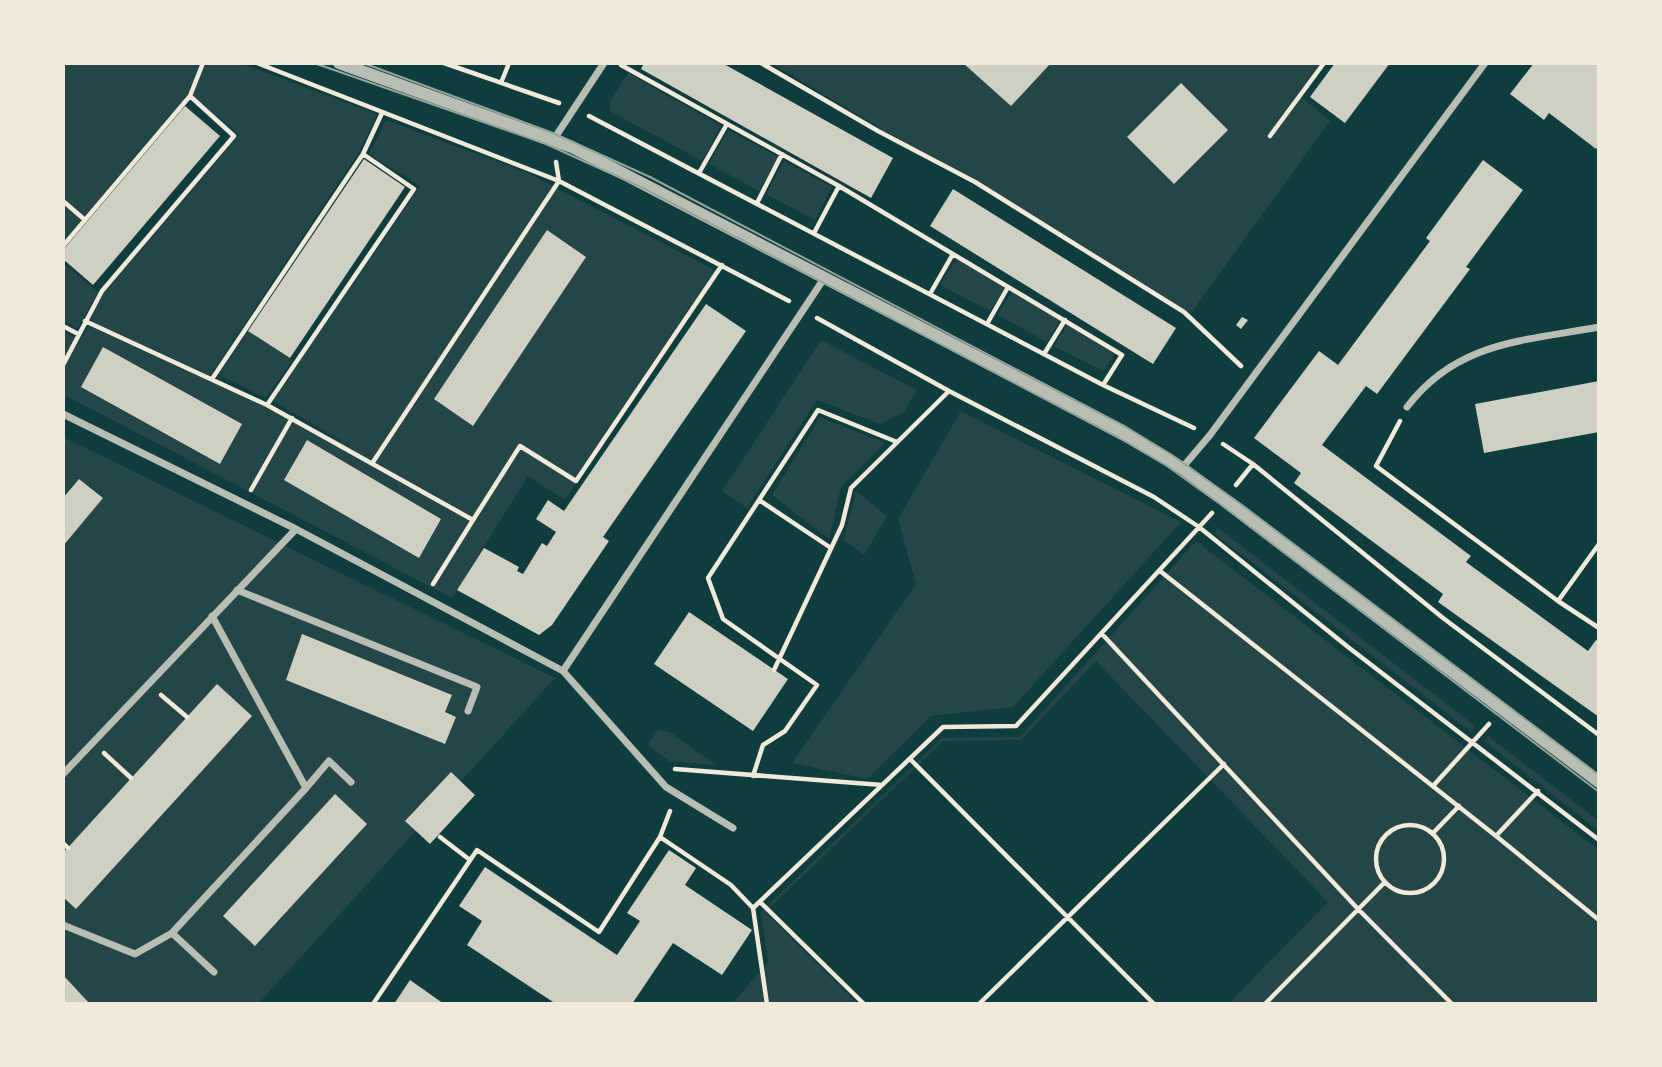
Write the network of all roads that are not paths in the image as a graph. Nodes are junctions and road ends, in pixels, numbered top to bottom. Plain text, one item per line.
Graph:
1 (340, 63) edge
2 (604, 63) edge
3 (1485, 63) edge
4 (554, 139) junction
5 (825, 277) junction
6 (1599, 327) edge
7 (1407, 407) road end
8 (63, 414) edge
9 (1182, 468) junction
10 (296, 528) junction
11 (237, 590) junction
12 (212, 616) junction
13 (563, 671) junction
14 (468, 711) dead end
15 (63, 774) edge
16 (351, 782) dead end
17 (1599, 782) edge
18 (306, 788) junction
19 (733, 828) dead end
20 (63, 925) edge
21 (172, 933) junction
22 (214, 972) dead end

1 - 4 street
2 - 4 street
3 - 9 street
4 - 5 street
5 - 9 street
5 - 13 street
6 - 7 street
8 - 10 street
9 - 17 street
10 - 11 street
10 - 13 street
11 - 12 street
11 - 14 street
12 - 15 street
12 - 18 street
13 - 19 street
16 - 18 street
18 - 21 street
20 - 21 street
21 - 22 street

